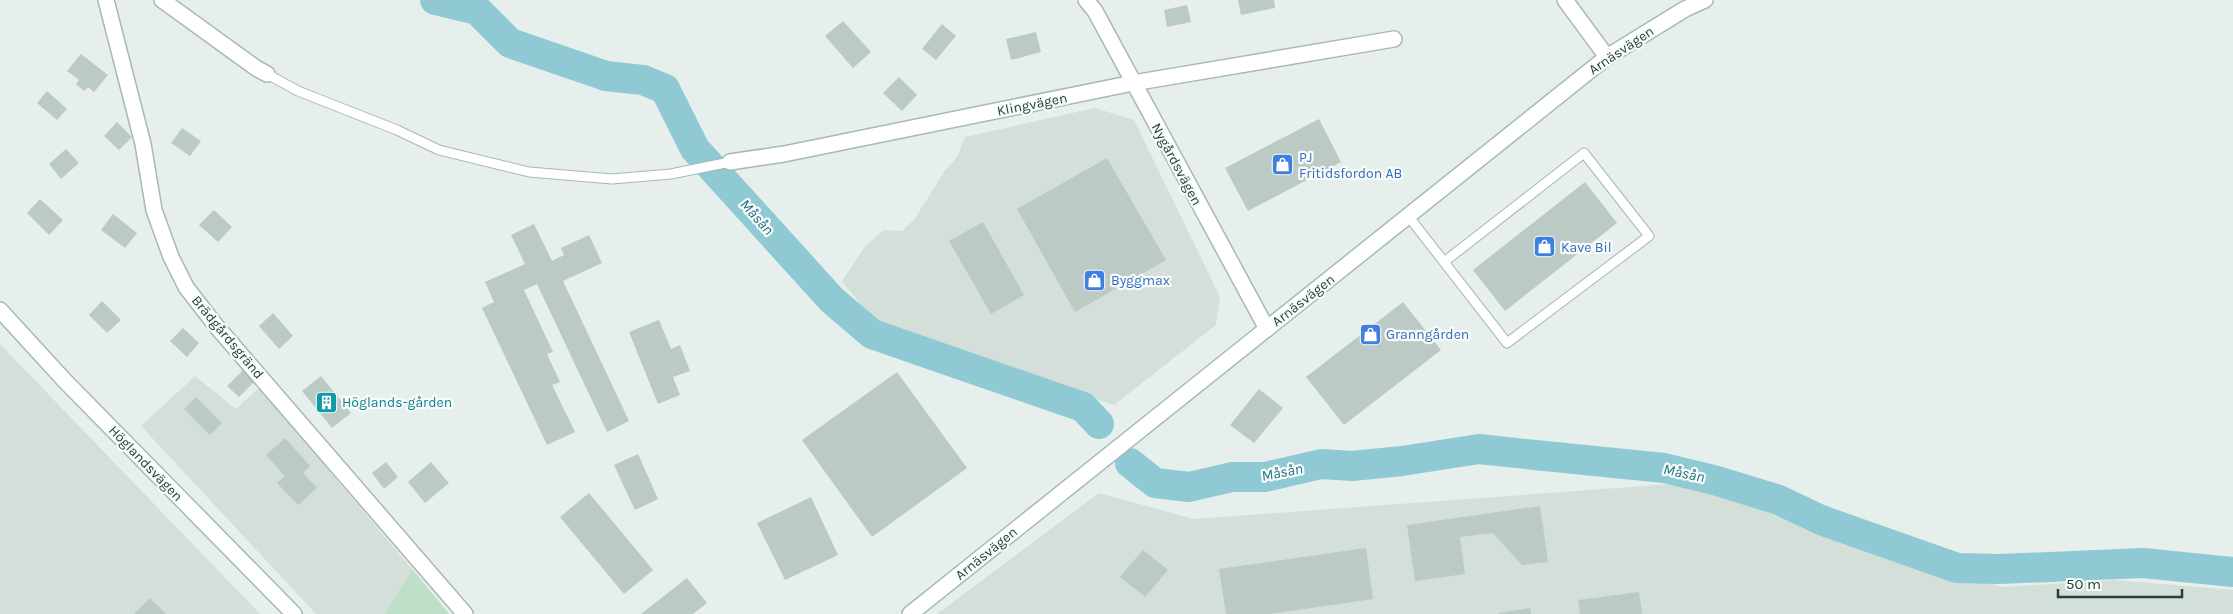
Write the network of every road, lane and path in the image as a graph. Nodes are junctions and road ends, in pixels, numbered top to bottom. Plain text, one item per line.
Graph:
1 (106, 0) edge
2 (162, 0) edge
3 (1086, 0) edge
4 (1565, 0) edge
5 (1705, 0) edge
6 (1394, 39) dead end
7 (1607, 57) junction
8 (267, 74) joint
9 (1133, 83) junction
10 (730, 162) joint
11 (1409, 216) junction
12 (1444, 262) junction
13 (0, 310) edge
14 (1267, 329) junction
15 (294, 614) edge
16 (464, 614) edge
17 (910, 614) edge

1 - 16 street, Brädgårdsgränd
2 - 8 street
3 - 9 street, Nygårdsvägen
4 - 7 street
5 - 7 street, Arnäsvägen
6 - 9 street, Klingvägen
7 - 11 street, Arnäsvägen
8 - 10 lane, Klingvägen
9 - 10 street, Klingvägen
9 - 14 street, Nygårdsvägen
11 - 12 lane
11 - 14 street, Arnäsvägen
12 - 12 lane
13 - 15 street, Höglandsvägen
14 - 17 street, Arnäsvägen

